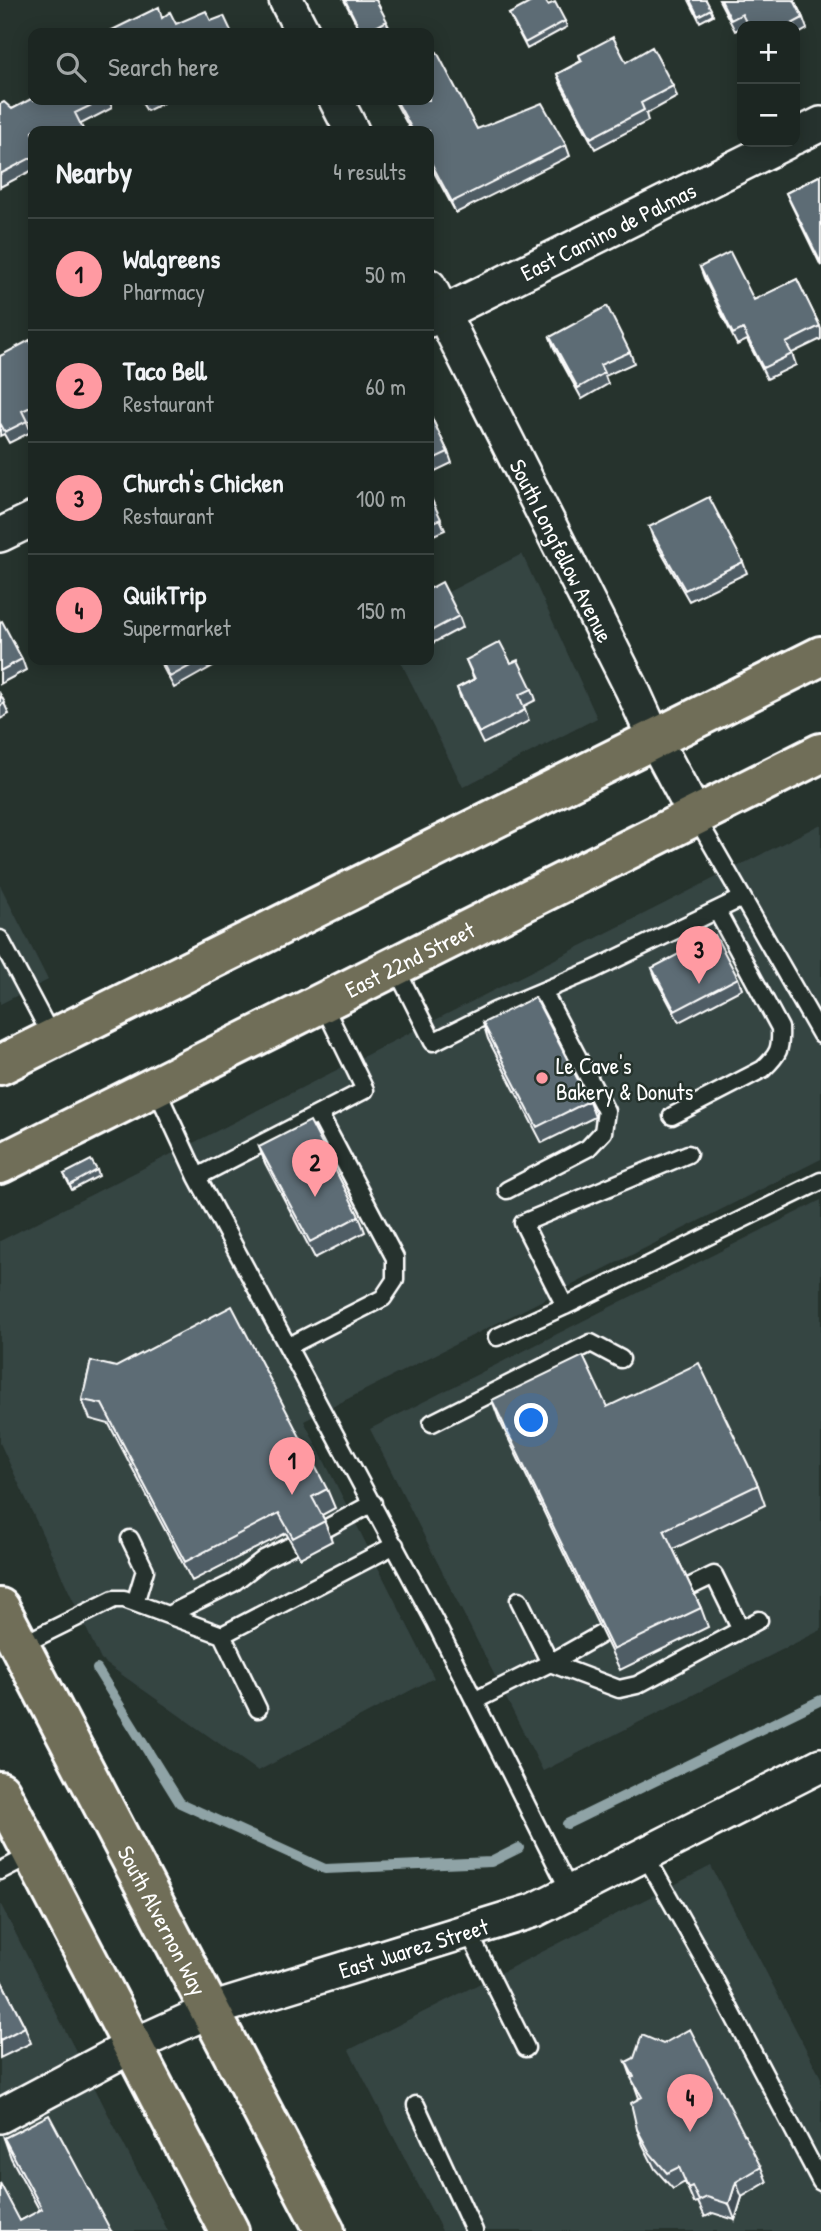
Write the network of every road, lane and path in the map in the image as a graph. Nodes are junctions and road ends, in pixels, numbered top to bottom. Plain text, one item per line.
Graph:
1 (286, 0) edge
2 (300, 28) edge
3 (339, 105) edge
4 (821, 124) edge
5 (349, 126) edge
6 (800, 134) edge
7 (775, 147) edge
8 (434, 306) edge
9 (434, 308) edge
10 (28, 521) edge
11 (0, 535) edge
12 (821, 656) edge
13 (655, 740) junction
14 (821, 753) edge
15 (695, 815) junction
16 (742, 898) junction
17 (717, 911) junction
18 (0, 939) edge
19 (394, 966) junction
20 (543, 991) junction
21 (322, 1002) junction
22 (821, 1035) edge
23 (53, 1039) junction
24 (0, 1065) edge
25 (155, 1086) junction
26 (319, 1114) junction
27 (672, 1116) dead end
28 (688, 1154) dead end
29 (0, 1164) edge
30 (197, 1177) junction
31 (821, 1181) edge
32 (507, 1190) dead end
33 (565, 1306) junction
34 (496, 1337) dead end
35 (289, 1346) junction
36 (621, 1359) dead end
37 (432, 1423) dead end
38 (373, 1503) junction
39 (325, 1528) edge
40 (130, 1539) dead end
41 (293, 1545) edge
42 (395, 1545) junction
43 (689, 1587) edge
44 (519, 1600) dead end
45 (135, 1603) junction
46 (0, 1608) edge
47 (168, 1615) junction
48 (760, 1620) dead end
49 (741, 1630) junction
50 (603, 1633) edge
51 (222, 1635) junction
52 (19, 1646) junction
53 (550, 1663) junction
54 (474, 1701) junction
55 (258, 1709) dead end
56 (821, 1765) edge
57 (0, 1791) edge
58 (645, 1855) junction
59 (16, 1863) edge
60 (570, 1892) junction
61 (468, 1931) junction
62 (211, 2010) junction
63 (132, 2046) junction
64 (526, 2048) dead end
65 (416, 2105) dead end
66 (0, 2116) edge
67 (821, 2182) edge
68 (229, 2231) edge
69 (325, 2231) edge
70 (474, 2231) edge

1 - 2 street
3 - 5 street
4 - 6 street
7 - 8 street, East Camino de Palmas
9 - 13 street, South Longfellow Avenue
10 - 11 street
12 - 13 main road
13 - 15 street, South Longfellow Avenue
13 - 23 main road
14 - 15 main road, East 22nd Street
15 - 16 lane
15 - 19 main road, East 22nd Street
16 - 17 lane
16 - 22 lane
17 - 20 lane
17 - 27 lane
18 - 23 lane
19 - 20 lane
19 - 21 main road, East 22nd Street
20 - 32 lane
21 - 25 main road, East 22nd Street
21 - 26 lane
23 - 24 main road
25 - 29 main road, East 22nd Street
25 - 30 lane
26 - 30 lane
26 - 35 lane
28 - 33 lane
30 - 35 lane
31 - 33 lane
33 - 34 lane
35 - 38 lane
36 - 37 lane
38 - 39 lane
38 - 42 lane
40 - 45 lane
41 - 47 lane
42 - 51 lane
42 - 54 lane
43 - 49 lane
44 - 53 lane
45 - 47 lane
45 - 52 lane
46 - 52 main road, South Alvernon Way
47 - 51 lane
48 - 49 lane
49 - 53 lane
50 - 53 lane
51 - 55 lane
52 - 62 main road, South Alvernon Way
53 - 54 lane
54 - 60 lane
56 - 58 street, East Juarez Street
57 - 59 main road
58 - 60 street, East Juarez Street
58 - 67 lane
59 - 63 main road
60 - 61 street, East Juarez Street
61 - 62 street, East Juarez Street
61 - 64 lane
62 - 63 street, East Juarez Street
62 - 69 main road, South Alvernon Way
63 - 66 street, East Juarez Street
63 - 68 main road
65 - 70 lane

